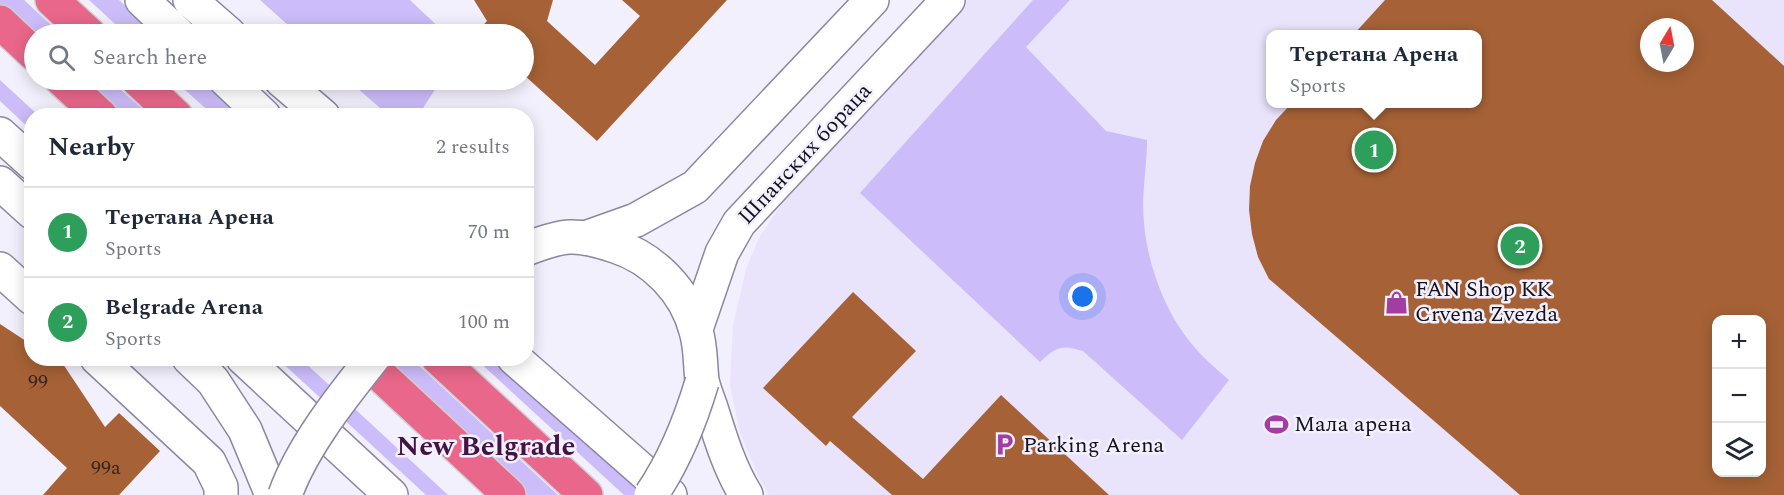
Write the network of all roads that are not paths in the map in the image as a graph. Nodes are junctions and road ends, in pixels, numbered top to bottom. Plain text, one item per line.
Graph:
1 (52, 0) edge
2 (142, 0) edge
3 (190, 0) edge
4 (872, 0) edge
5 (948, 0) edge
6 (0, 22) edge
7 (78, 24) edge
8 (167, 24) edge
9 (218, 24) edge
10 (24, 45) edge
11 (73, 90) edge
12 (149, 90) edge
13 (237, 90) edge
14 (293, 90) edge
15 (92, 108) edge
16 (168, 108) edge
17 (256, 108) edge
18 (314, 108) edge
19 (0, 134) edge
20 (24, 156) edge
21 (0, 183) edge
22 (24, 205) edge
23 (588, 237) junction
24 (535, 240) edge
25 (0, 269) edge
26 (24, 291) edge
27 (696, 329) junction
28 (106, 366) edge
29 (197, 366) edge
30 (252, 366) edge
31 (367, 366) edge
32 (371, 366) edge
33 (447, 366) edge
34 (523, 366) edge
35 (702, 382) junction
36 (221, 495) edge
37 (272, 495) edge
38 (285, 495) edge
39 (391, 495) edge
40 (509, 495) edge
41 (586, 495) edge
42 (651, 495) edge
43 (670, 495) edge
44 (746, 495) edge

1 - 7 highway
2 - 8 street
3 - 9 street
4 - 23 street
5 - 27 street, Шпанских бораца
6 - 10 highway
11 - 15 highway
12 - 16 highway
13 - 17 street
14 - 18 street
19 - 20 street
21 - 22 street
23 - 24 street
23 - 27 street
25 - 26 street
27 - 35 street
28 - 36 street
29 - 37 street
30 - 39 street
31 - 38 street, bridge
32 - 40 highway
33 - 41 highway
34 - 43 street
35 - 42 street, bridge
35 - 44 street

